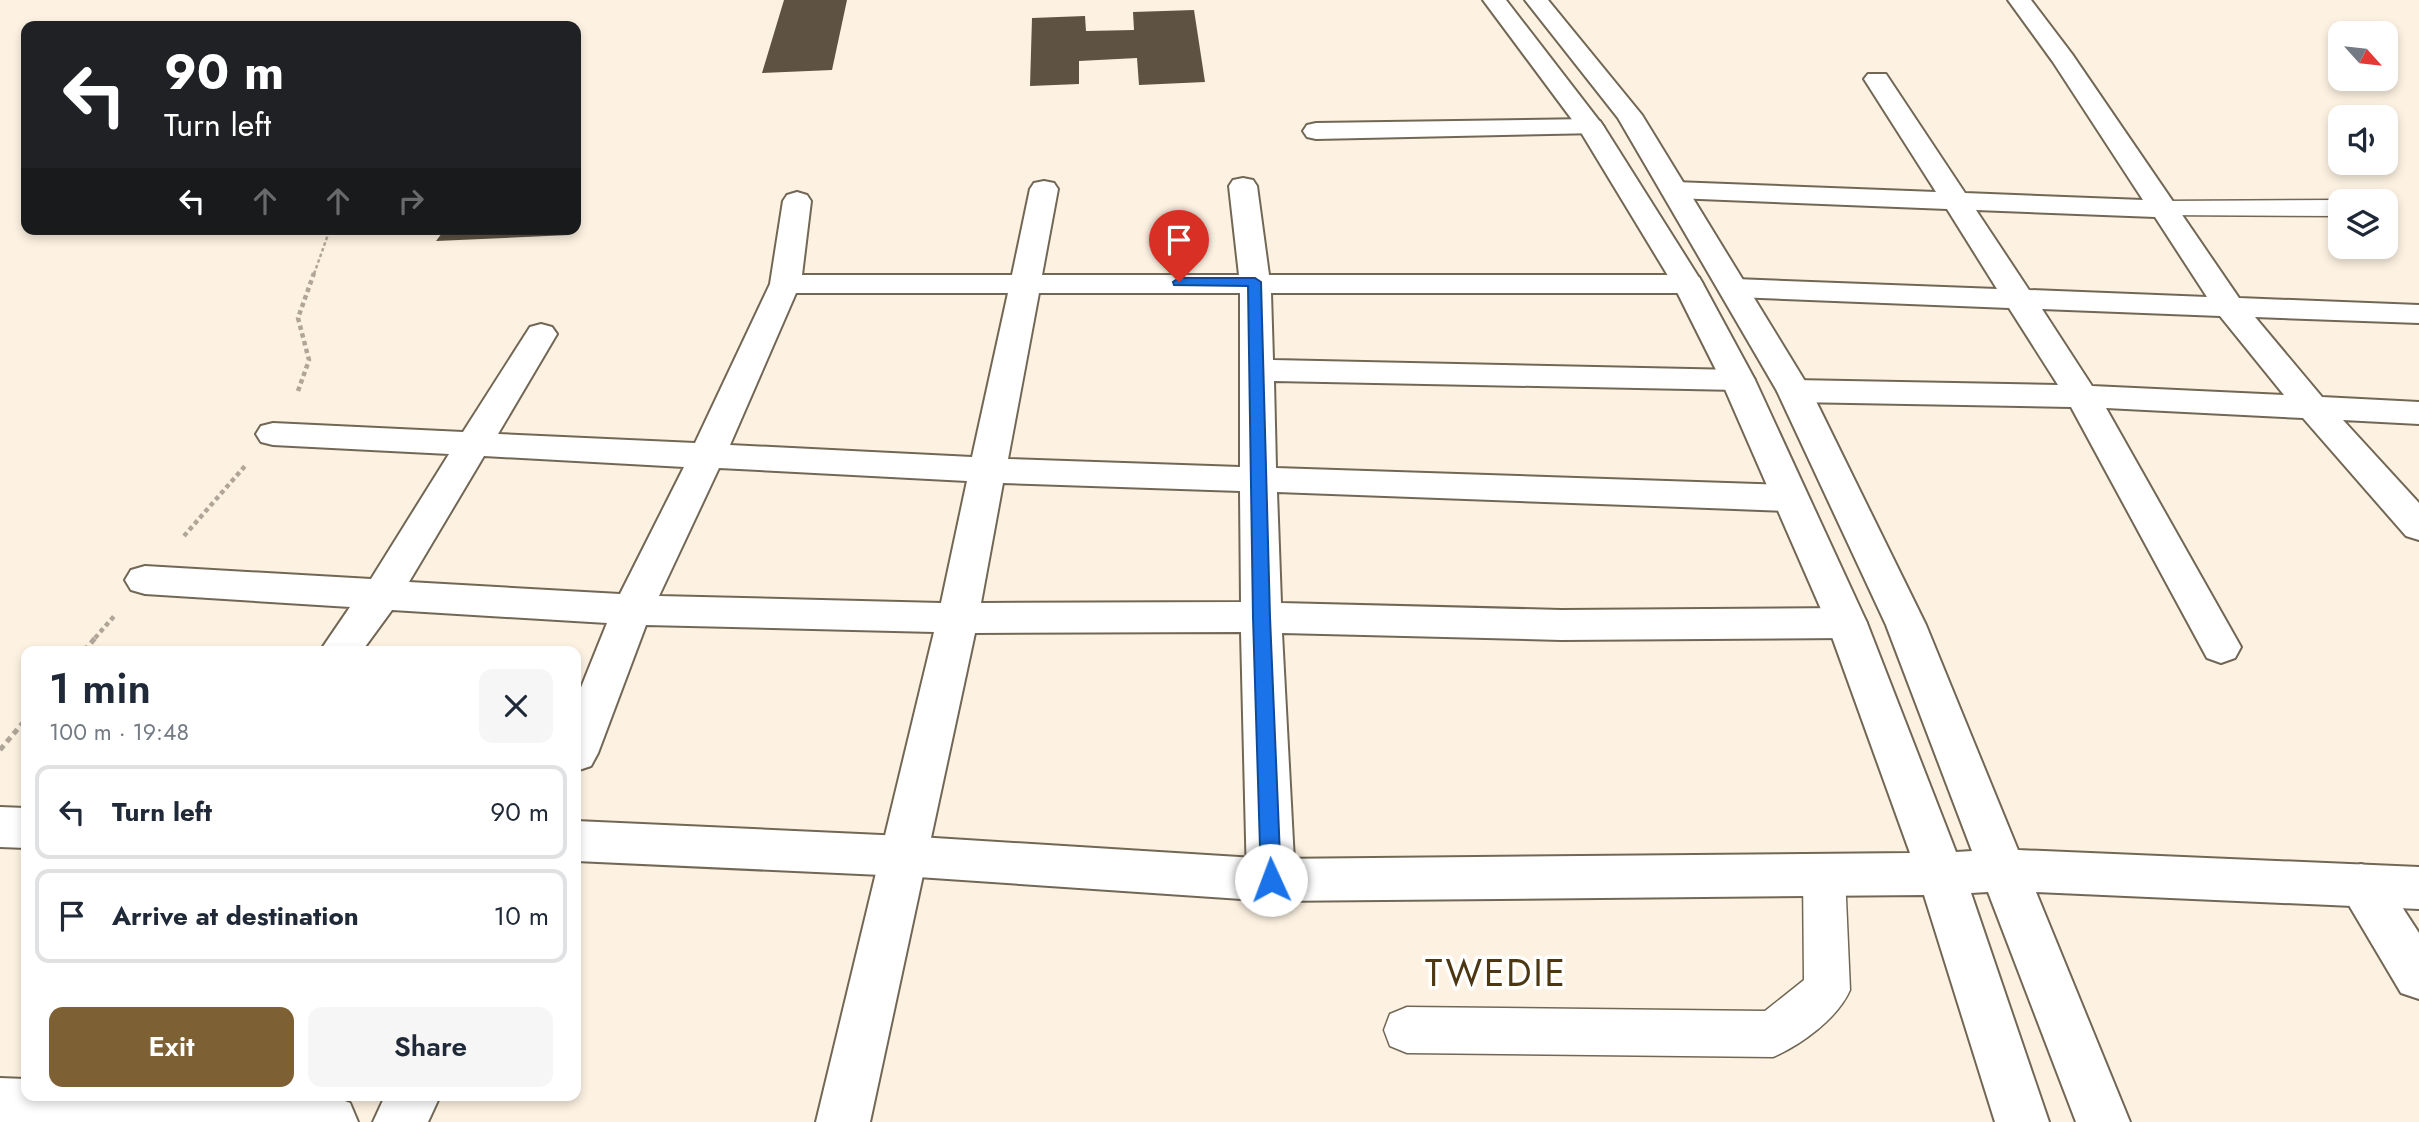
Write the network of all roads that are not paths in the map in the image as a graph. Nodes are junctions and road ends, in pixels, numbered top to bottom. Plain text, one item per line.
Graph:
1 (1494, 0) edge
2 (1536, 0) edge
3 (2019, 0) edge
4 (1877, 79) dead end
5 (1591, 127) junction
6 (1316, 131) dead end
7 (1243, 187) dead end
8 (1044, 190) dead end
9 (1675, 190) junction
10 (1957, 200) junction
11 (797, 201) dead end
12 (2328, 208) edge
13 (2165, 209) junction
14 (1027, 282) junction
15 (1255, 282) junction
16 (785, 284) junction
17 (1688, 284) junction
18 (1735, 288) junction
19 (2018, 297) junction
20 (2230, 308) junction
21 (2419, 314) edge
22 (541, 334) dead end
23 (1256, 370) junction
24 (1738, 380) junction
25 (1794, 391) junction
26 (2082, 396) junction
27 (2313, 408) junction
28 (2419, 413) edge
29 (273, 435) dead end
30 (473, 445) junction
31 (707, 456) junction
32 (986, 470) junction
33 (1259, 480) junction
34 (1790, 498) junction
35 (2419, 527) edge
36 (145, 580) dead end
37 (382, 594) junction
38 (632, 610) junction
39 (1261, 617) junction
40 (958, 618) junction
41 (1847, 623) junction
42 (344, 646) edge
43 (2221, 647) dead end
44 (581, 740) edge
45 (0, 827) edge
46 (21, 828) edge
47 (581, 841) edge
48 (903, 856) junction
49 (2004, 870) junction
50 (1941, 874) junction
51 (1824, 875) junction
52 (1271, 880) junction
53 (2361, 885) junction
54 (2419, 888) edge
55 (2419, 976) edge
56 (1407, 1030) dead end
57 (410, 1101) edge
58 (0, 1105) edge
59 (71, 1108) edge
60 (331, 1122) edge
61 (400, 1122) edge
62 (843, 1122) edge
63 (2022, 1122) edge
64 (2102, 1122) edge

1 - 5 street
2 - 9 street
3 - 13 street
4 - 10 street
5 - 6 street
5 - 17 street
7 - 15 street
8 - 14 street
9 - 10 street
9 - 18 street
10 - 13 street
10 - 19 street
11 - 16 street
12 - 13 lane
13 - 20 street
14 - 15 street
14 - 16 street
14 - 32 street
15 - 17 street
15 - 23 street
16 - 31 street
17 - 24 street
18 - 19 street
18 - 25 street
19 - 20 street
19 - 26 street
20 - 21 street
20 - 27 street
22 - 30 street
23 - 24 street
23 - 33 street
24 - 34 street
25 - 26 street
25 - 49 street
26 - 27 street
26 - 43 street
27 - 28 street
27 - 35 street
29 - 30 street
30 - 31 street
30 - 37 street
31 - 32 street
31 - 38 street
32 - 33 street
32 - 40 street
33 - 34 street
33 - 39 street
34 - 41 street
36 - 37 street
37 - 38 street
37 - 42 street
38 - 40 street
38 - 44 street
39 - 40 street
39 - 41 street
39 - 52 street
40 - 48 street
41 - 50 street
45 - 46 street
47 - 48 street
48 - 52 street
48 - 62 street
49 - 50 street
49 - 53 street
49 - 64 street
50 - 51 street
50 - 63 street
51 - 52 street
51 - 56 lane
53 - 54 street
53 - 55 street
57 - 61 street
58 - 59 street
59 - 60 street

